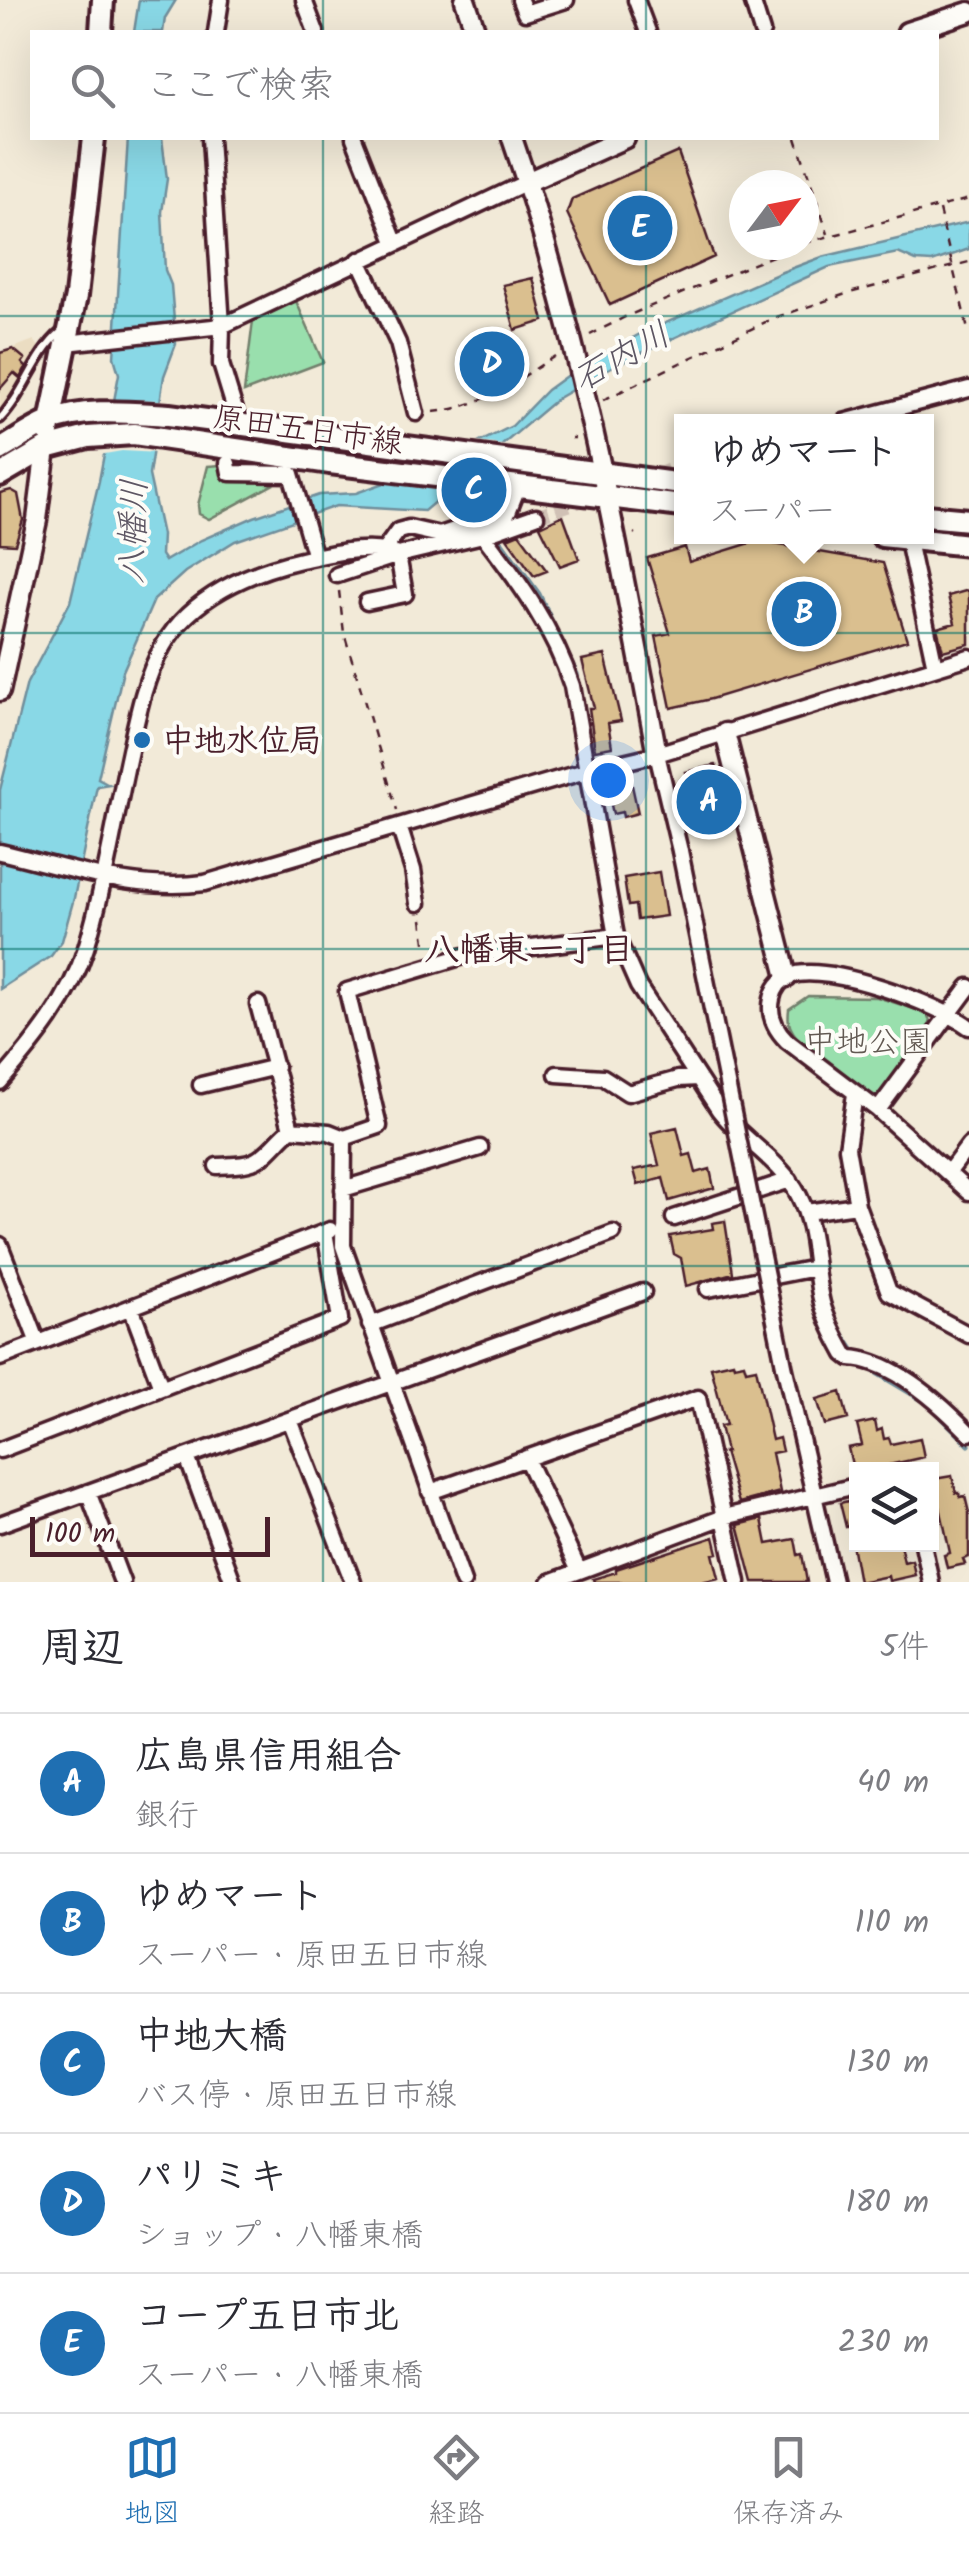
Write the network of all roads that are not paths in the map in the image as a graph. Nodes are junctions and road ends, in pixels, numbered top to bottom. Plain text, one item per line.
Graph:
1 (103, 0) edge
2 (221, 0) edge
3 (304, 0) edge
4 (465, 0) edge
5 (520, 0) edge
6 (566, 0) edge
7 (636, 0) edge
8 (752, 0) edge
9 (969, 12) edge
10 (101, 30) edge
11 (216, 30) edge
12 (315, 30) edge
13 (475, 30) edge
14 (647, 30) edge
15 (761, 30) edge
16 (913, 30) edge
17 (94, 140) edge
18 (210, 140) edge
19 (355, 140) edge
20 (513, 140) edge
21 (621, 140) edge
22 (527, 182) junction
23 (395, 242) junction
24 (359, 260) junction
25 (222, 326) junction
26 (72, 337) junction
27 (969, 389) edge
28 (235, 410) dead end
29 (416, 413) road end
30 (895, 414) edge
31 (0, 419) edge
32 (50, 421) junction
33 (46, 448) junction
34 (0, 450) edge
35 (228, 463) dead end
36 (0, 475) edge
37 (602, 475) junction
38 (674, 483) edge
39 (518, 488) junction
40 (608, 498) junction
41 (674, 505) edge
42 (536, 516) tunnel mouth
43 (934, 517) edge
44 (969, 520) edge
45 (487, 527) junction
46 (934, 541) edge
47 (908, 544) edge
48 (969, 545) edge
49 (313, 551) junction
50 (392, 552) junction
51 (337, 575) road end
52 (367, 602) dead end
53 (5, 649) edge
54 (969, 656) edge
55 (934, 667) junction
56 (0, 690) edge
57 (725, 733) junction
58 (657, 754) junction
59 (592, 769) junction
60 (399, 822) junction
61 (0, 852) edge
62 (99, 876) junction
63 (418, 903) road end
64 (616, 936) junction
65 (787, 976) junction
66 (969, 987) edge
67 (258, 1004) dead end
68 (951, 1013) junction
69 (969, 1027) edge
70 (276, 1067) junction
71 (557, 1074) dead end
72 (698, 1078) junction
73 (0, 1082) edge
74 (201, 1085) dead end
75 (854, 1094) junction
76 (878, 1110) junction
77 (291, 1129) junction
78 (344, 1138) junction
79 (969, 1146) edge
80 (480, 1148) dead end
81 (217, 1166) dead end
82 (948, 1172) junction
83 (790, 1180) junction
84 (343, 1189) junction
85 (969, 1192) edge
86 (856, 1205) junction
87 (813, 1211) junction
88 (674, 1218) dead end
89 (342, 1226) junction
90 (324, 1232) junction
91 (613, 1233) dead end
92 (0, 1245) edge
93 (815, 1268) junction
94 (708, 1289) dead end
95 (643, 1292) dead end
96 (131, 1307) junction
97 (370, 1325) junction
98 (969, 1335) edge
99 (38, 1343) junction
100 (0, 1358) edge
101 (391, 1384) junction
102 (161, 1387) junction
103 (290, 1420) junction
104 (969, 1432) edge
105 (0, 1450) edge
106 (187, 1458) junction
107 (526, 1458) junction
108 (849, 1488) edge
109 (88, 1492) junction
110 (430, 1492) junction
111 (816, 1495) junction
112 (724, 1517) junction
113 (0, 1524) edge
114 (925, 1552) edge
115 (579, 1572) junction
116 (122, 1582) edge
117 (234, 1582) edge
118 (353, 1582) edge
119 (463, 1582) edge
120 (550, 1582) edge
121 (738, 1582) edge
122 (834, 1582) edge
123 (931, 1582) edge

1 - 10 main road
2 - 11 street
3 - 12 street
4 - 13 street
5 - 6 street
7 - 14 street
8 - 15 street
9 - 16 street
17 - 26 main road
18 - 25 street
19 - 23 street
20 - 22 street
21 - 22 street
22 - 23 street
22 - 37 street
23 - 24 street
24 - 25 street
24 - 29 street
25 - 26 street
25 - 28 street
26 - 31 lane
26 - 32 main road
27 - 30 street
32 - 33 main road
32 - 34 main road, 原田五日市線
32 - 37 main road, 原田五日市線
33 - 36 main road, 原田五日市線
33 - 39 main road, 原田五日市線
33 - 53 street
35 - 49 street
37 - 38 main road, 原田五日市線
37 - 40 street
39 - 40 main road, 原田五日市線
39 - 45 street
40 - 41 main road, 原田五日市線
40 - 58 street
42 - 45 street
43 - 44 main road
45 - 50 street
45 - 50 street
45 - 59 street
46 - 48 main road
47 - 55 street
49 - 50 street
49 - 62 street
50 - 51 street
50 - 52 street
53 - 56 street
54 - 55 street
55 - 57 street
57 - 58 street
57 - 65 street
58 - 59 street
58 - 111 street, bridge
59 - 60 street
59 - 64 street
60 - 62 street
60 - 63 street
61 - 62 street
62 - 73 street
64 - 72 street
64 - 78 street
65 - 68 street
65 - 75 street
66 - 68 street
67 - 70 street
68 - 69 street
68 - 76 street
70 - 74 street
70 - 77 street
71 - 72 street
72 - 83 street
75 - 76 street
75 - 86 street
76 - 82 street
77 - 78 street
77 - 81 street
78 - 84 street
79 - 82 street
80 - 84 street
82 - 85 street
83 - 87 street
83 - 88 street
84 - 89 street
86 - 87 street
86 - 98 street
87 - 93 street
89 - 90 street
89 - 97 street
90 - 96 street
90 - 102 street
91 - 97 street
92 - 99 street
93 - 94 street
93 - 104 street
95 - 101 street
96 - 99 street
96 - 102 street
97 - 101 street
99 - 100 street
101 - 103 street
101 - 110 street
102 - 105 street
103 - 106 street
103 - 118 street
106 - 109 street
106 - 117 street
107 - 110 street
107 - 112 street
107 - 115 street
108 - 111 street
109 - 113 street
109 - 116 street
110 - 119 street
111 - 112 street
111 - 122 street
112 - 115 street
112 - 121 street
114 - 123 street
115 - 120 street

